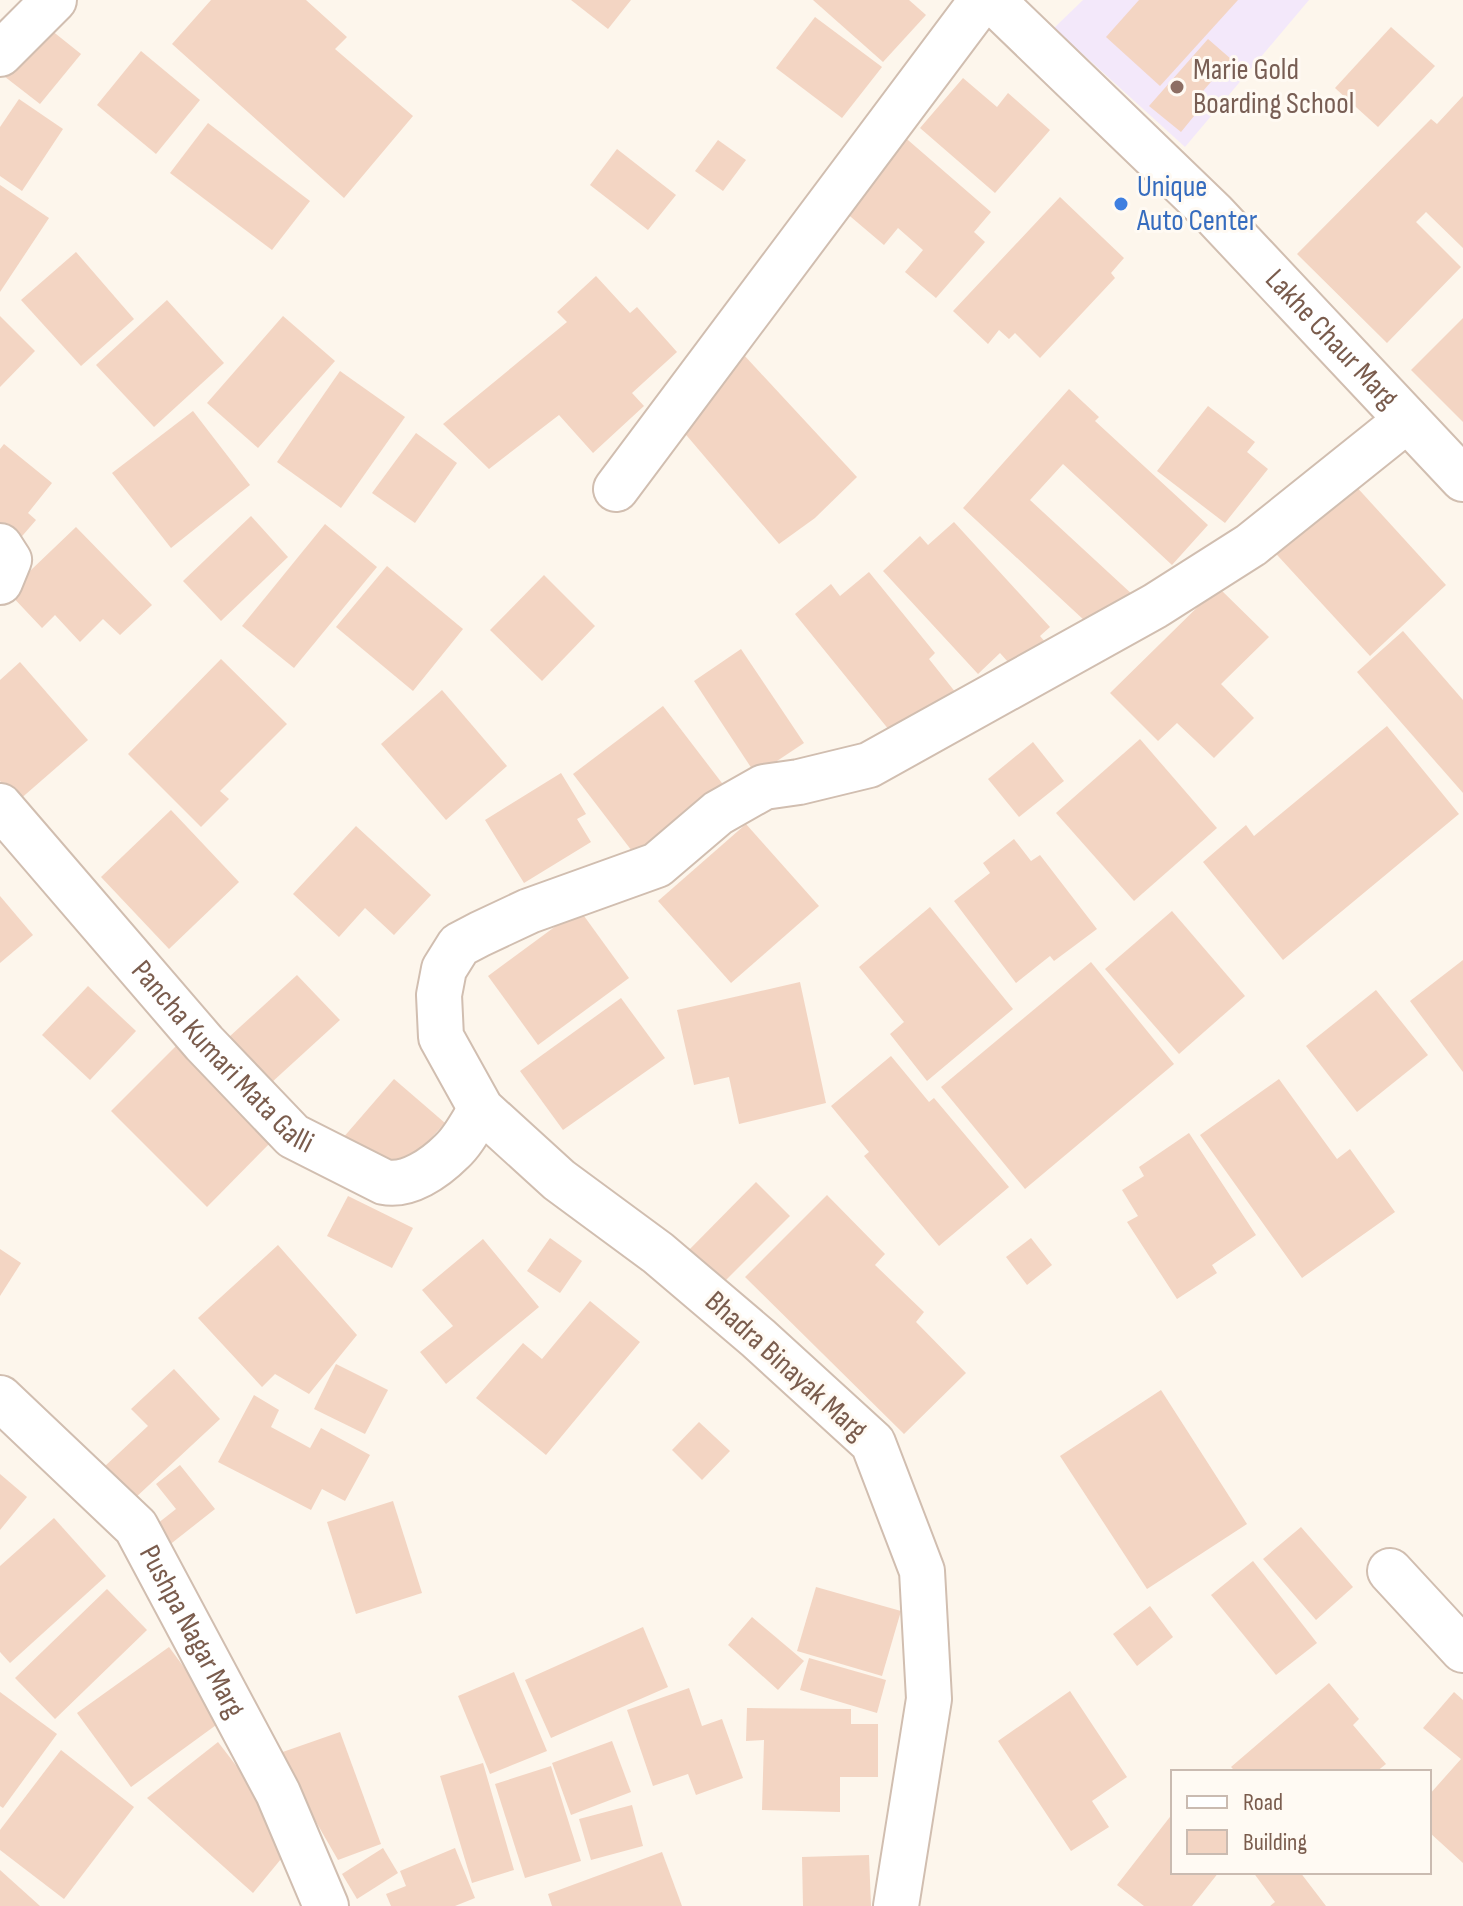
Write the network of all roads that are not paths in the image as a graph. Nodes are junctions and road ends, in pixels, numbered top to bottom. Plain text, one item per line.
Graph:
1 (54, 0) edge
2 (982, 0) edge
3 (992, 0) edge
4 (0, 54) edge
5 (1407, 420) junction
6 (1463, 479) edge
7 (616, 489) dead end
8 (0, 546) edge
9 (0, 582) edge
10 (0, 806) edge
11 (481, 1109) junction
12 (0, 1398) edge
13 (1390, 1571) dead end
14 (1463, 1650) edge
15 (326, 1906) edge
16 (896, 1906) edge

1 - 4 street
2 - 7 street
3 - 5 street, Lakhe Chaur Marg
5 - 6 street, Lakhe Chaur Marg
5 - 11 street, Bhadra Binayak Marg
8 - 9 street
10 - 11 street, Pancha Kumari Mata Galli
11 - 16 street, Bhadra Binayak Marg
12 - 15 street, Pushpa Nagar Marg
13 - 14 street

